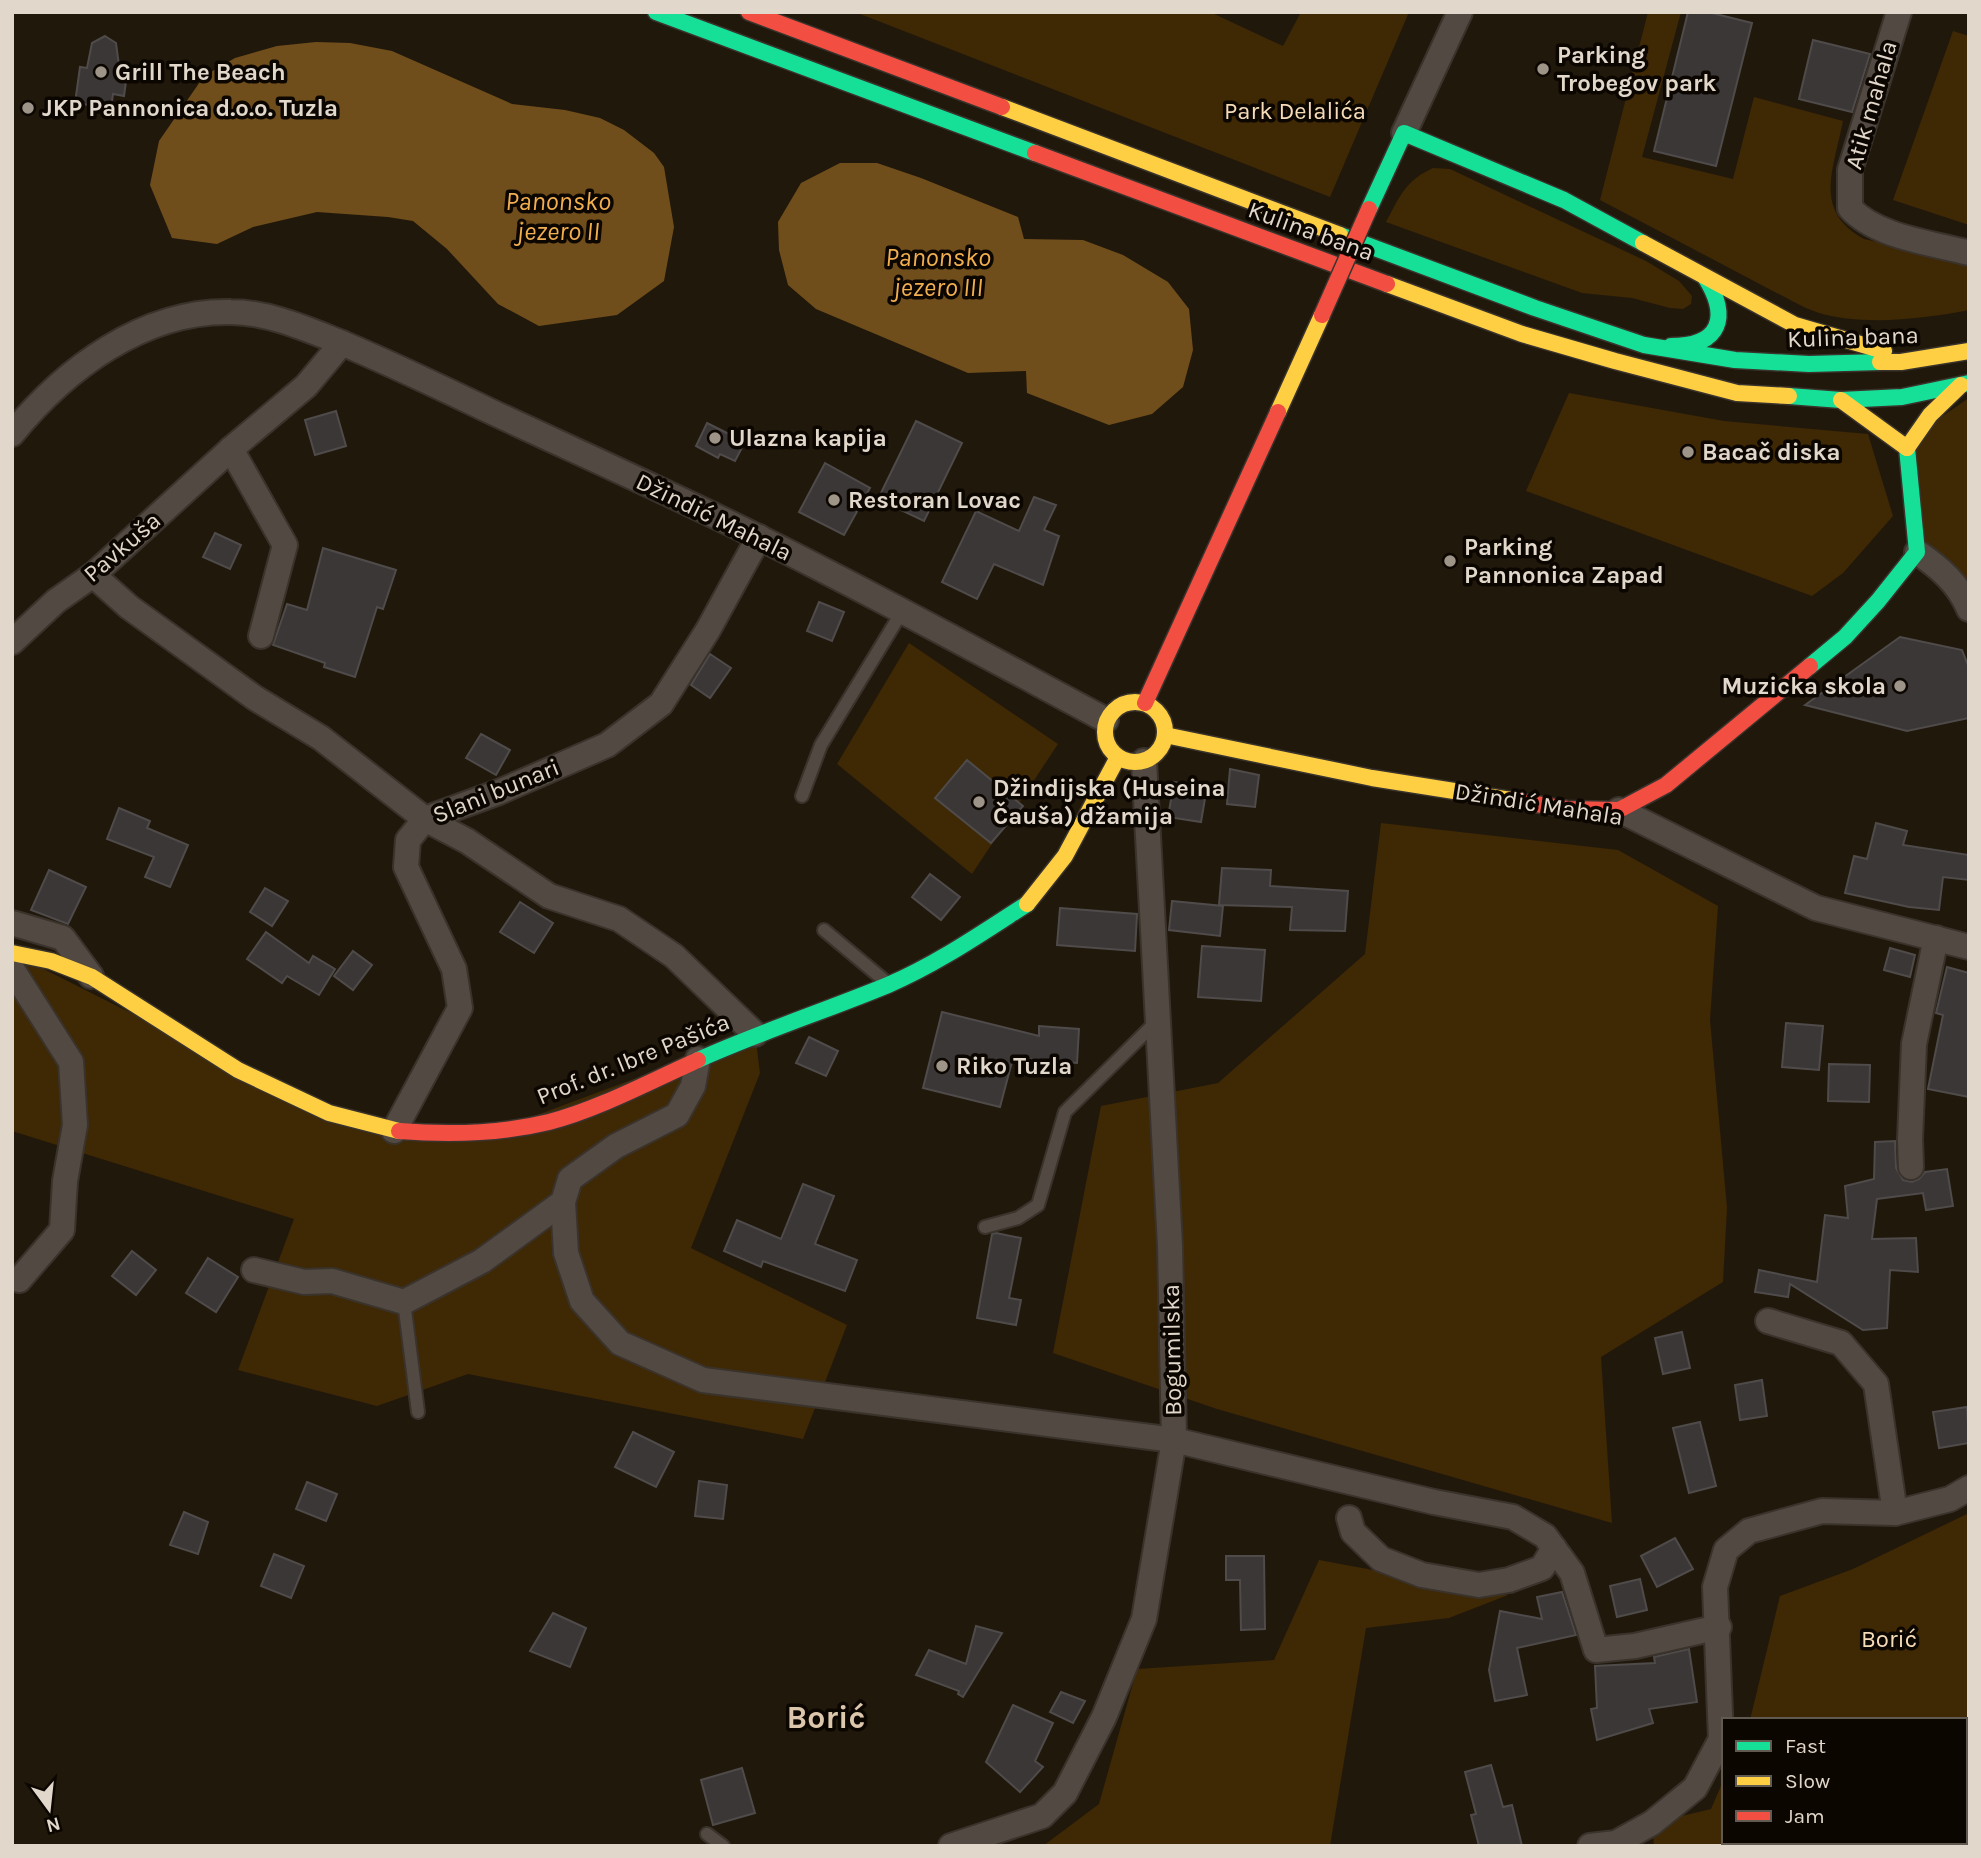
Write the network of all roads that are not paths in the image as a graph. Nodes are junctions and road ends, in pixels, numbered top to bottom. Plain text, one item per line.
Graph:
1 (656, 12) edge
2 (1460, 12) edge
3 (1899, 12) edge
4 (761, 14) edge
5 (1404, 133) junction
6 (1969, 253) edge
7 (1706, 277) junction
8 (342, 343) junction
9 (1644, 345) junction
10 (1969, 351) edge
11 (1919, 359) junction
12 (1965, 384) edge
13 (1841, 400) junction
14 (12, 434) edge
15 (231, 449) junction
16 (1907, 449) junction
17 (759, 537) junction
18 (1917, 552) junction
19 (93, 575) junction
20 (1969, 609) edge
21 (903, 610) junction
22 (261, 636) dead end
23 (12, 642) edge
24 (1145, 704) junction
25 (1106, 720) junction
26 (1164, 735) junction
27 (1118, 757) junction
28 (1144, 761) junction
29 (802, 796) dead end
30 (1619, 810) junction
31 (425, 819) junction
32 (12, 923) edge
33 (824, 930) dead end
34 (1936, 939) junction
35 (1969, 947) edge
36 (12, 953) edge
37 (12, 969) edge
38 (92, 977) junction
39 (889, 984) junction
40 (1157, 1021) junction
41 (755, 1034) junction
42 (698, 1059) junction
43 (394, 1131) junction
44 (1911, 1167) dead end
45 (563, 1202) junction
46 (985, 1227) dead end
47 (254, 1270) dead end
48 (19, 1280) dead end
49 (404, 1301) junction
50 (1768, 1321) dead end
51 (418, 1412) dead end
52 (1174, 1440) junction
53 (1969, 1488) edge
54 (1895, 1513) junction
55 (1349, 1518) dead end
56 (1554, 1548) junction
57 (1719, 1628) junction
58 (707, 1834) dead end
59 (723, 1846) edge
60 (951, 1846) edge
61 (1590, 1846) edge

1 - 13 street, Kulina bana
2 - 5 street
3 - 6 street, Atik mahala
4 - 9 street, Kulina bana
5 - 7 street
5 - 24 street, bridge
7 - 9 street
7 - 11 street
8 - 14 street, Džindić Mahala
8 - 15 street, Pavkuša
8 - 17 street, Džindić Mahala
9 - 11 street, Kulina bana
10 - 11 street, Kulina bana
12 - 13 street, Kulina bana
12 - 16 street
13 - 16 street
15 - 19 street, Pavkuša
15 - 22 street
16 - 18 street
17 - 21 street, Džindić Mahala
17 - 31 street, Slani bunari
18 - 20 street
18 - 30 street
19 - 23 street, Pavkuša
19 - 31 street
21 - 25 street, Džindić Mahala
21 - 29 lane
24 - 25 street
24 - 26 street
25 - 27 street
26 - 28 street
26 - 30 street, Džindić Mahala
27 - 28 street
27 - 39 street, Prof. dr. Ibre Pašića
28 - 40 street, Bogumilska
30 - 34 street, Džindić Mahala
31 - 41 street
31 - 43 street, Slani bunari
32 - 38 street
33 - 39 lane
34 - 35 street, Džindić Mahala
34 - 44 street
36 - 38 street, Prof. dr. Ibre Pašića
37 - 48 street
38 - 43 street, Prof. dr. Ibre Pašića
39 - 41 street, Prof. dr. Ibre Pašića
40 - 46 lane
40 - 52 street, Bogumilska
41 - 42 street, Prof. dr. Ibre Pašića
42 - 43 street, Prof. dr. Ibre Pašića
42 - 45 street
45 - 49 street
45 - 52 street
47 - 49 street
49 - 51 lane
50 - 54 street
52 - 56 street
52 - 60 street, Bogumilska
53 - 54 street
54 - 57 street
55 - 56 street
56 - 57 street
57 - 61 street
58 - 59 lane

